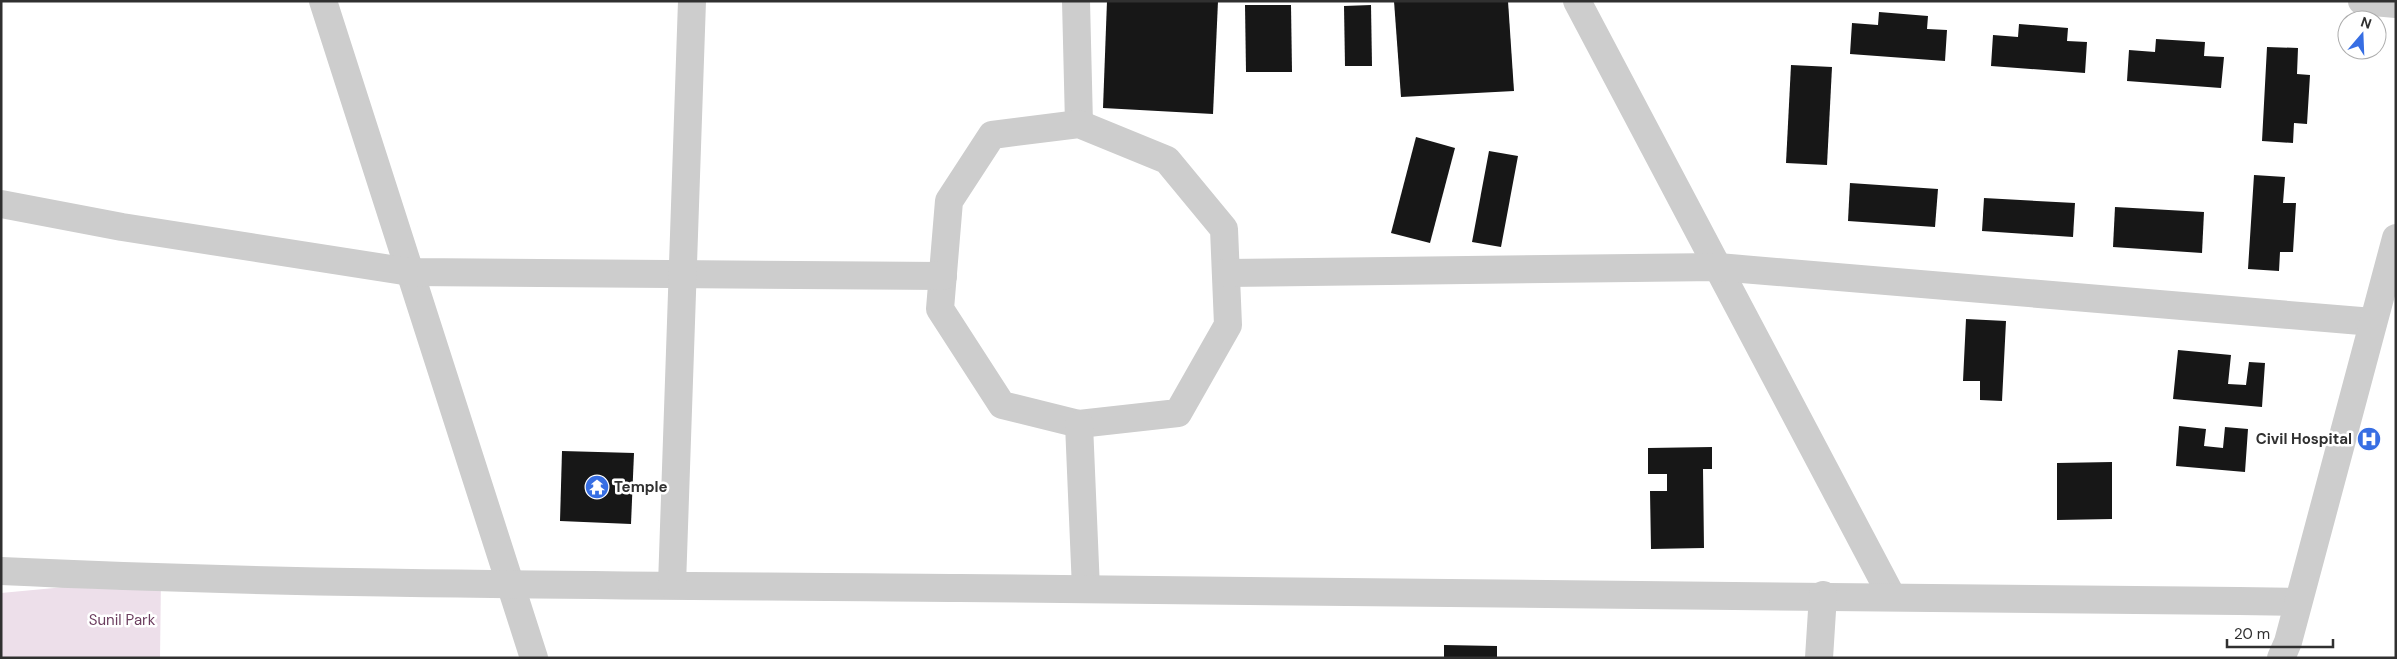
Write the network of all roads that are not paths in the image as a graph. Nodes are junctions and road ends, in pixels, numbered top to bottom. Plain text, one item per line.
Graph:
1 (323, 1) edge
2 (692, 1) edge
3 (1076, 1) edge
4 (1577, 1) edge
5 (2362, 1) edge
6 (2396, 4) edge
7 (1079, 124) junction
8 (1, 204) edge
9 (2396, 238) edge
10 (1718, 267) junction
11 (410, 272) junction
12 (1226, 273) junction
13 (683, 274) junction
14 (943, 276) junction
15 (2373, 322) junction
16 (1079, 424) junction
17 (1, 571) edge
18 (510, 584) junction
19 (672, 585) junction
20 (1086, 588) junction
21 (1823, 595) junction
22 (1891, 595) junction
23 (2298, 602) junction
24 (534, 658) edge
25 (1819, 658) edge
26 (2281, 658) edge

1 - 11 street
2 - 13 street
3 - 7 street
4 - 10 street
5 - 6 street
7 - 12 street
7 - 14 street
8 - 11 street
9 - 15 street
10 - 12 street
10 - 15 street
10 - 22 street
11 - 13 street
11 - 18 street
12 - 16 street
13 - 14 street
13 - 19 street
14 - 16 street
15 - 23 street
16 - 20 street
17 - 18 street
18 - 19 street
18 - 24 street
19 - 20 street
20 - 21 street
21 - 22 street
21 - 25 street
22 - 23 street
23 - 26 street

